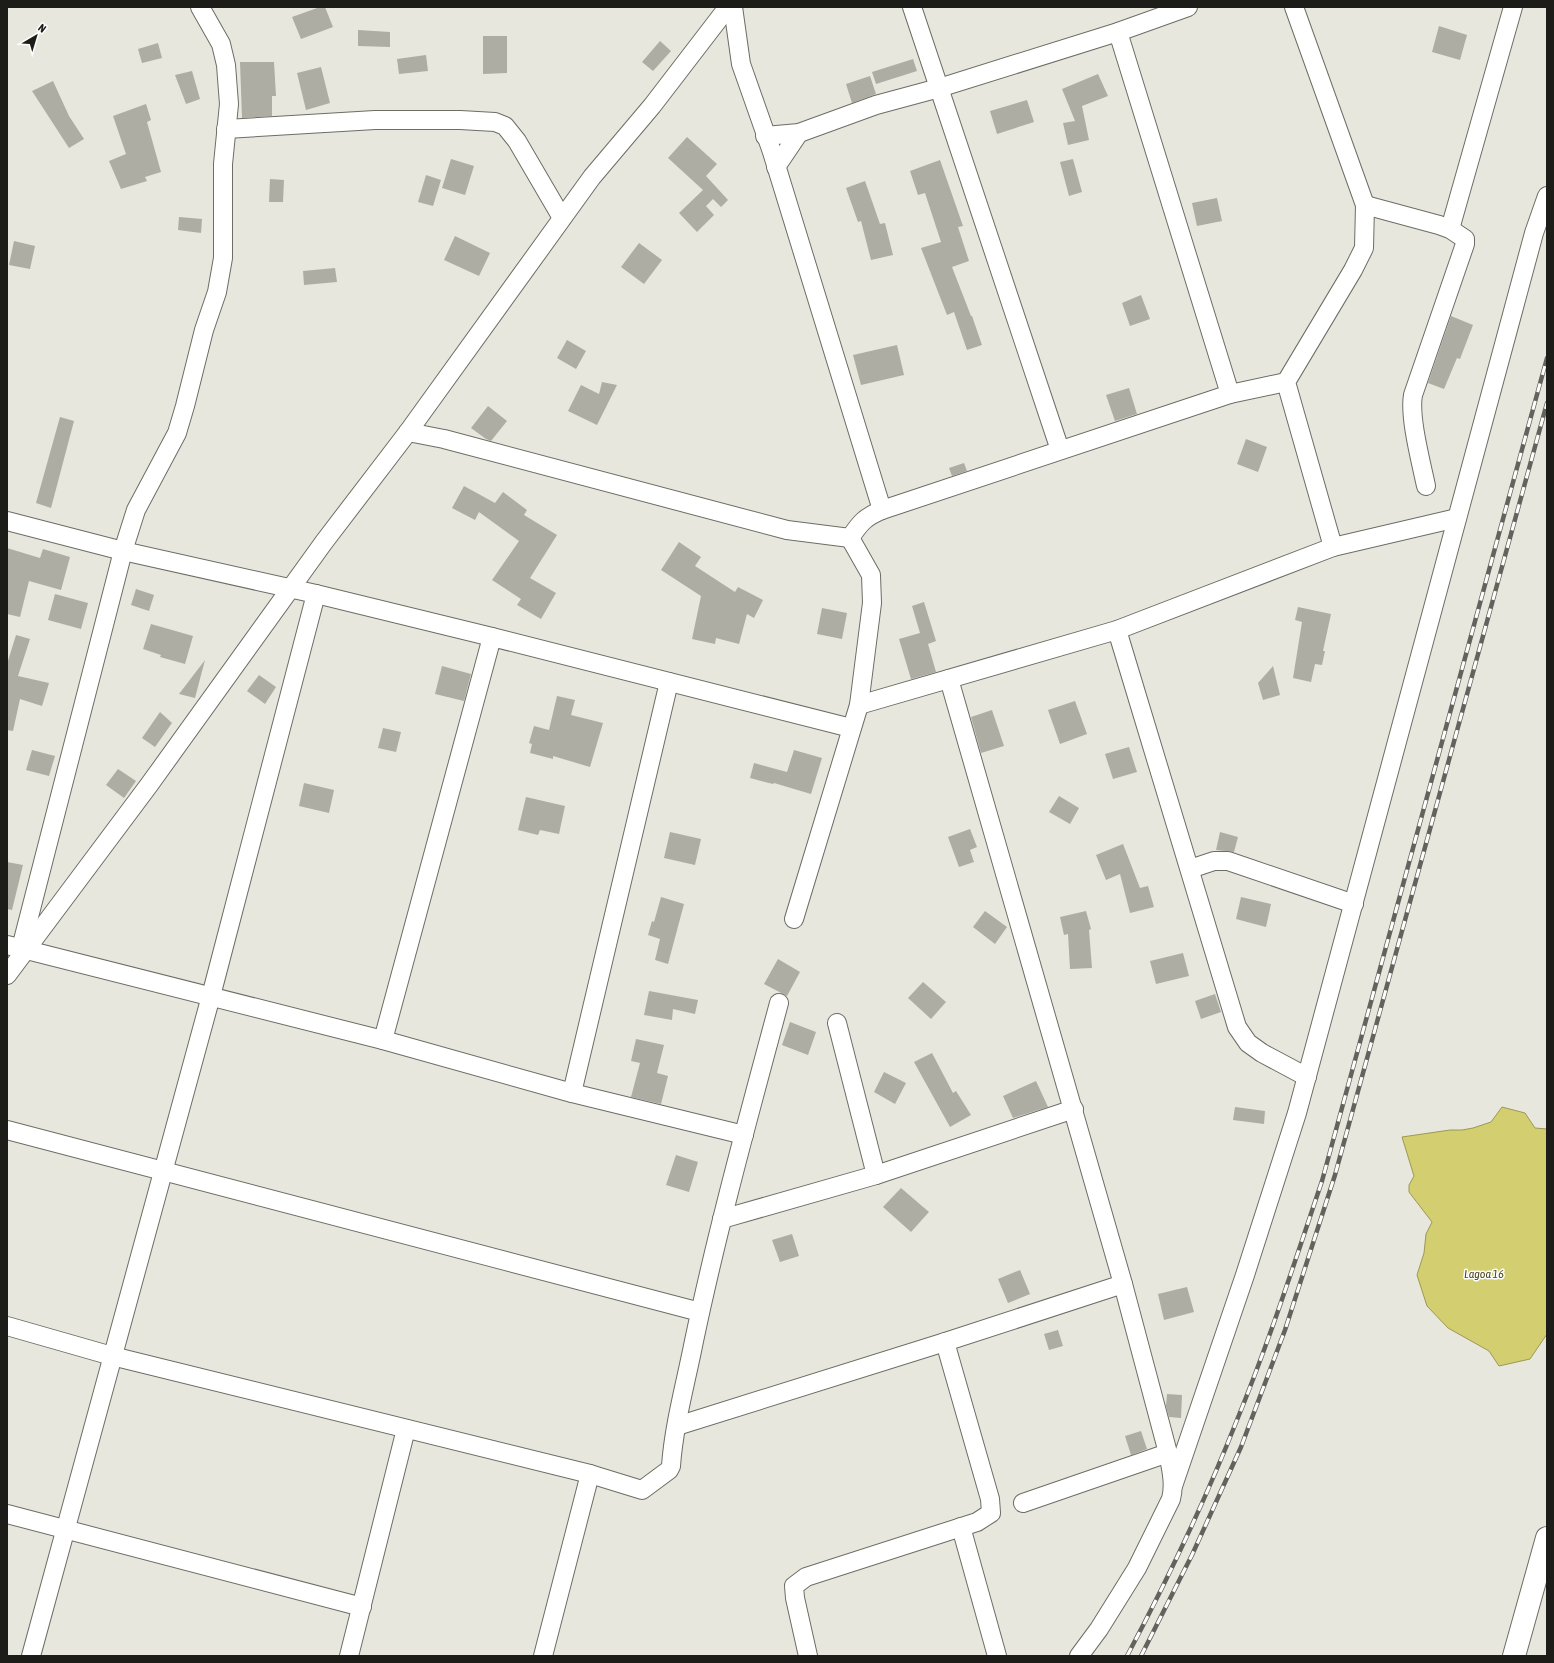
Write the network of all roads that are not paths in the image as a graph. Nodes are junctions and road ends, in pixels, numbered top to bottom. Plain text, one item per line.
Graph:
1 (200, 7) edge
2 (728, 7) edge
3 (733, 7) edge
4 (912, 7) edge
5 (1188, 7) edge
6 (1294, 7) edge
7 (1513, 7) edge
8 (1118, 32) junction
9 (938, 88) junction
10 (226, 129) junction
11 (799, 133) junction
12 (765, 136) junction
13 (776, 166) junction
14 (1547, 196) edge
15 (1365, 205) junction
16 (562, 218) junction
17 (1450, 229) junction
18 (1286, 382) junction
19 (1230, 394) junction
20 (425, 407) junction
21 (408, 432) junction
22 (440, 438) junction
23 (1060, 450) junction
24 (1426, 486) dead end
25 (882, 510) junction
26 (1457, 518) junction
27 (7, 521) edge
28 (850, 538) junction
29 (1333, 546) junction
30 (123, 551) junction
31 (291, 589) junction
32 (316, 594) junction
33 (1118, 630) junction
34 (492, 636) junction
35 (949, 679) junction
36 (669, 682) junction
37 (859, 704) junction
38 (851, 728) junction
39 (1190, 869) junction
40 (1354, 904) junction
41 (794, 919) dead end
42 (18, 948) edge
43 (7, 975) edge
44 (212, 996) junction
45 (779, 1003) dead end
46 (837, 1023) dead end
47 (383, 1040) junction
48 (1307, 1077) junction
49 (572, 1093) junction
50 (1074, 1109) junction
51 (7, 1130) edge
52 (744, 1135) junction
53 (163, 1172) junction
54 (876, 1175) junction
55 (722, 1219) junction
56 (1124, 1284) junction
57 (700, 1312) junction
58 (7, 1326) edge
59 (945, 1342) junction
60 (112, 1356) junction
61 (677, 1426) junction
62 (406, 1429) junction
63 (1168, 1453) junction
64 (590, 1474) junction
65 (1173, 1486) junction
66 (1023, 1503) dead end
67 (7, 1514) edge
68 (961, 1527) junction
69 (66, 1530) junction
70 (1547, 1538) edge
71 (362, 1607) junction
72 (31, 1656) edge
73 (349, 1656) edge
74 (543, 1656) edge
75 (808, 1656) edge
76 (997, 1656) edge
77 (1079, 1656) edge
78 (1514, 1656) edge

1 - 10 street
2 - 16 street
3 - 12 street
4 - 9 street
5 - 8 street
6 - 15 street
7 - 17 street
8 - 9 street
8 - 19 street
9 - 11 street
9 - 23 street
10 - 16 street
10 - 30 street
11 - 12 street
11 - 13 street
12 - 13 street
13 - 25 street
14 - 26 street
15 - 17 street
15 - 18 street
16 - 20 street
17 - 24 street
18 - 19 street
18 - 29 street
19 - 23 street
20 - 21 street
20 - 22 street
21 - 22 street
21 - 31 street
22 - 28 street
23 - 25 street
25 - 28 street
26 - 29 street
26 - 40 street
27 - 30 street
28 - 37 street
29 - 33 street
30 - 31 street
30 - 42 street
31 - 32 street
31 - 42 street
32 - 34 street
32 - 44 street
33 - 35 street
33 - 39 street
34 - 36 street
34 - 47 street
35 - 37 street
35 - 50 street
36 - 38 street
36 - 49 street
37 - 38 street
38 - 41 street
39 - 40 street
39 - 48 street
40 - 48 street
42 - 43 street
42 - 44 street
44 - 47 street
44 - 53 street
45 - 52 street
46 - 54 street
47 - 49 street
48 - 65 street
49 - 52 street
50 - 54 street
50 - 56 street
51 - 53 street
52 - 55 street
53 - 57 street
53 - 60 street
54 - 55 street
55 - 57 street
56 - 59 street
56 - 63 street
57 - 61 street
58 - 60 street
59 - 61 street
59 - 68 street
60 - 62 street
60 - 69 street
61 - 64 street
62 - 64 street
62 - 71 street
63 - 65 street
63 - 66 street
64 - 74 street
65 - 77 street
67 - 69 street
68 - 75 street
68 - 76 street
69 - 71 street
69 - 72 street
70 - 78 street
71 - 73 street

